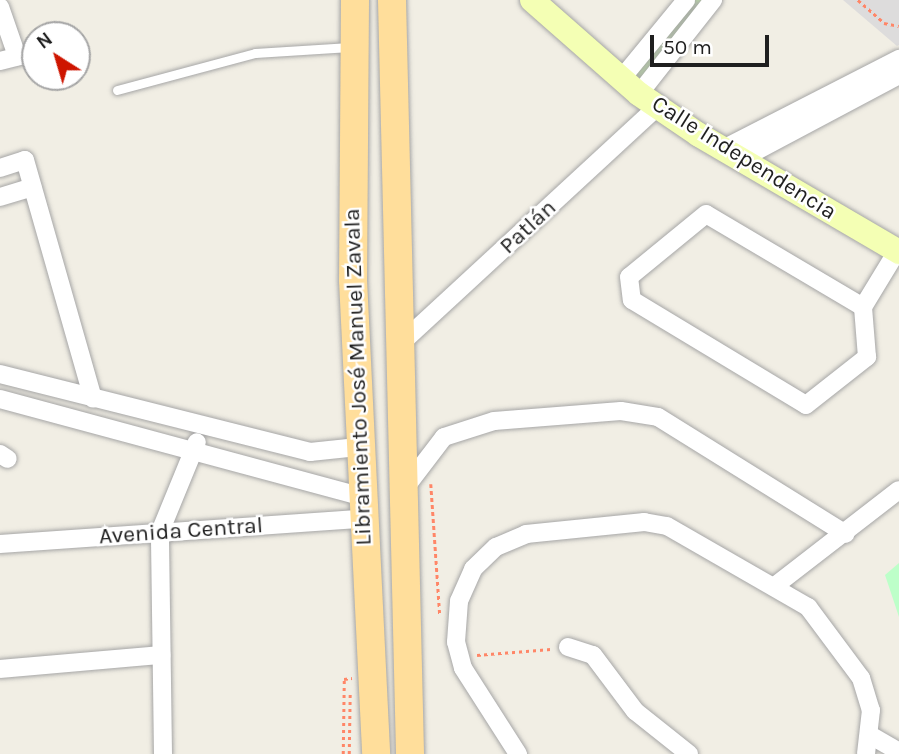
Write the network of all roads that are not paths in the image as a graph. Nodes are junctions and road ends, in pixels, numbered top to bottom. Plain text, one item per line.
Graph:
1 (355, 0) edge
2 (392, 0) edge
3 (533, 0) edge
4 (686, 0) edge
5 (713, 0) edge
6 (0, 7) edge
7 (356, 47) junction
8 (8, 59) edge
9 (899, 59) edge
10 (899, 75) edge
11 (117, 90) dead end
12 (640, 93) junction
13 (732, 154) junction
14 (0, 168) edge
15 (32, 187) junction
16 (351, 194) junction
17 (0, 197) edge
18 (397, 202) junction
19 (898, 252) edge
20 (353, 280) junction
21 (398, 287) junction
22 (863, 307) junction
23 (397, 347) junction
24 (0, 374) edge
25 (0, 399) edge
26 (93, 399) junction
27 (132, 410) junction
28 (203, 430) junction
29 (126, 433) junction
30 (358, 447) junction
31 (192, 450) junction
32 (899, 490) edge
33 (400, 495) junction
34 (361, 508) junction
35 (160, 532) junction
36 (846, 534) junction
37 (0, 544) edge
38 (776, 585) junction
39 (568, 647) road end
40 (161, 655) junction
41 (0, 668) edge
42 (870, 734) junction
43 (512, 750) edge
44 (680, 752) edge
45 (899, 752) edge
46 (163, 754) edge
47 (376, 754) edge
48 (410, 754) edge
49 (866, 754) edge

1 - 7 main road, Libramiento José Manuel Zavala
2 - 18 main road, Libramiento José Manuel Zavala
3 - 12 street, Calle Independencia
4 - 12 street
5 - 12 street
6 - 8 street
7 - 11 lane
7 - 16 main road, Libramiento José Manuel Zavala
9 - 13 street
10 - 13 street
12 - 13 street, Calle Independencia
12 - 23 street, Patlán
13 - 19 street, Calle Independencia
14 - 15 street
15 - 17 street
15 - 26 street
16 - 18 main road
16 - 20 main road, Libramiento José Manuel Zavala
18 - 21 main road, Libramiento José Manuel Zavala
19 - 22 street
20 - 21 main road
20 - 30 main road, Libramiento José Manuel Zavala
21 - 23 main road, Libramiento José Manuel Zavala
22 - 22 street
23 - 33 main road, Libramiento José Manuel Zavala
24 - 26 street
25 - 29 street
26 - 27 street
27 - 28 street
27 - 29 street
28 - 30 street
28 - 31 street
29 - 31 street
30 - 34 main road, Libramiento José Manuel Zavala
31 - 34 street
31 - 35 street
32 - 36 street
33 - 36 street
33 - 48 main road, Libramiento José Manuel Zavala
34 - 35 street, Avenida Central
34 - 47 main road, Libramiento José Manuel Zavala
35 - 37 street, Avenida Central
35 - 40 street
36 - 38 street
38 - 42 street
38 - 43 street
39 - 44 street
40 - 41 street
40 - 46 street
42 - 45 street
42 - 49 street

